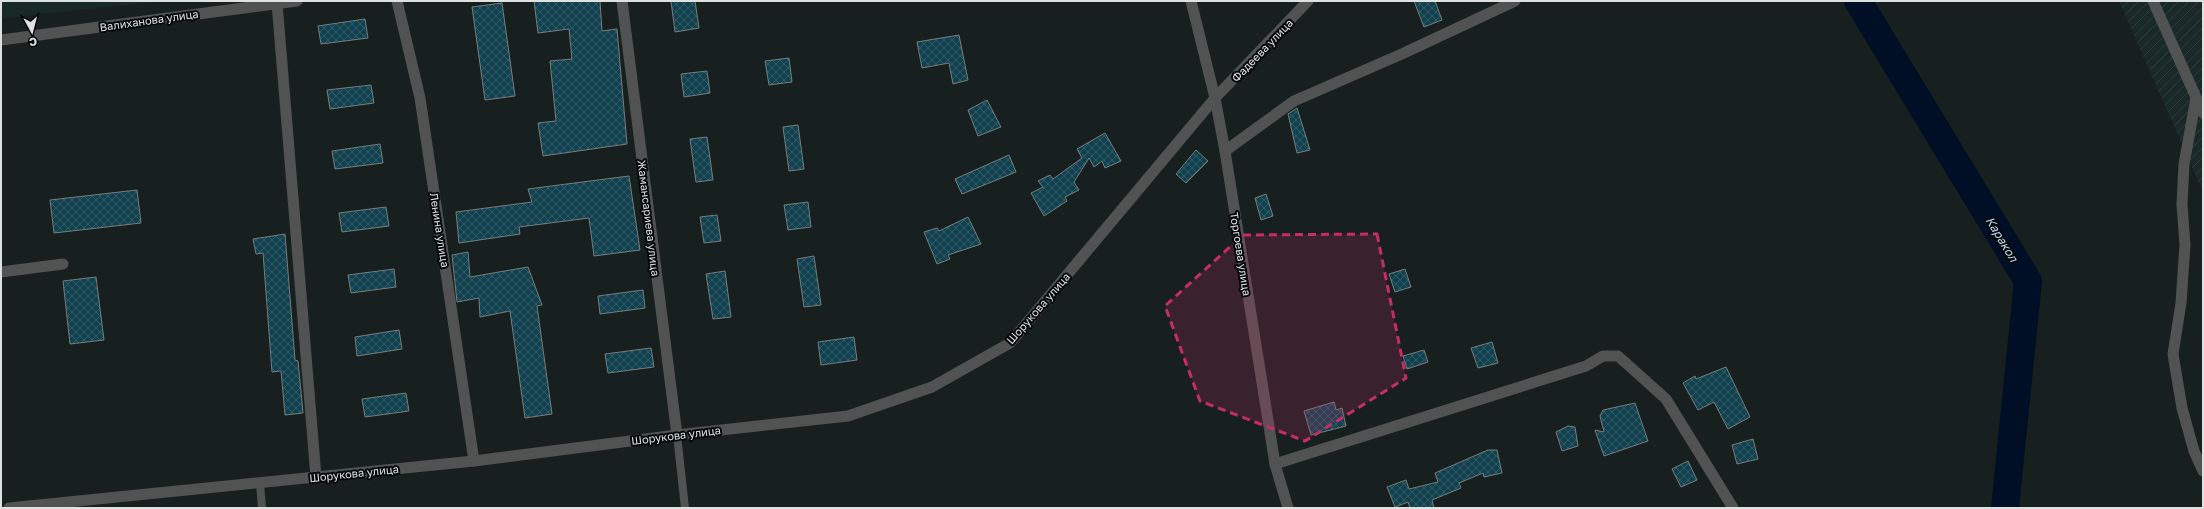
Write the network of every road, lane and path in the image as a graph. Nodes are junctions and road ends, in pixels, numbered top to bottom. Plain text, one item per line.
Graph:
1 (296, 1) edge
2 (396, 1) edge
3 (622, 1) edge
4 (1191, 1) edge
5 (1308, 1) edge
6 (1515, 1) edge
7 (2153, 1) edge
8 (277, 3) junction
9 (1, 40) edge
10 (1215, 98) junction
11 (2196, 98) junction
12 (2203, 113) edge
13 (1225, 152) junction
14 (63, 264) dead end
15 (1, 272) edge
16 (677, 435) junction
17 (474, 461) junction
18 (1275, 464) junction
19 (2203, 471) edge
20 (316, 477) junction
21 (260, 482) junction
22 (9, 508) edge
23 (262, 508) edge
24 (685, 508) edge
25 (1288, 508) edge
26 (1733, 508) edge

1 - 8 street, Валиханова улица
2 - 17 street, Ленина улица
3 - 16 street, Жамансариева улица
4 - 10 street, Торгоева улица
5 - 10 street, Фадеева улица
6 - 13 street
7 - 11 street
8 - 9 street, Валиханова улица
8 - 20 street
10 - 13 street, Торгоева улица
10 - 16 street, Шорукова улица
11 - 12 street
11 - 19 street
13 - 18 street, Торгоева улица
14 - 15 street
16 - 17 street, Шорукова улица
16 - 24 lane
17 - 20 street, Шорукова улица
18 - 25 street, Торгоева улица
18 - 26 street
20 - 21 street, Шорукова улица
21 - 22 street, Шорукова улица
21 - 23 lane

